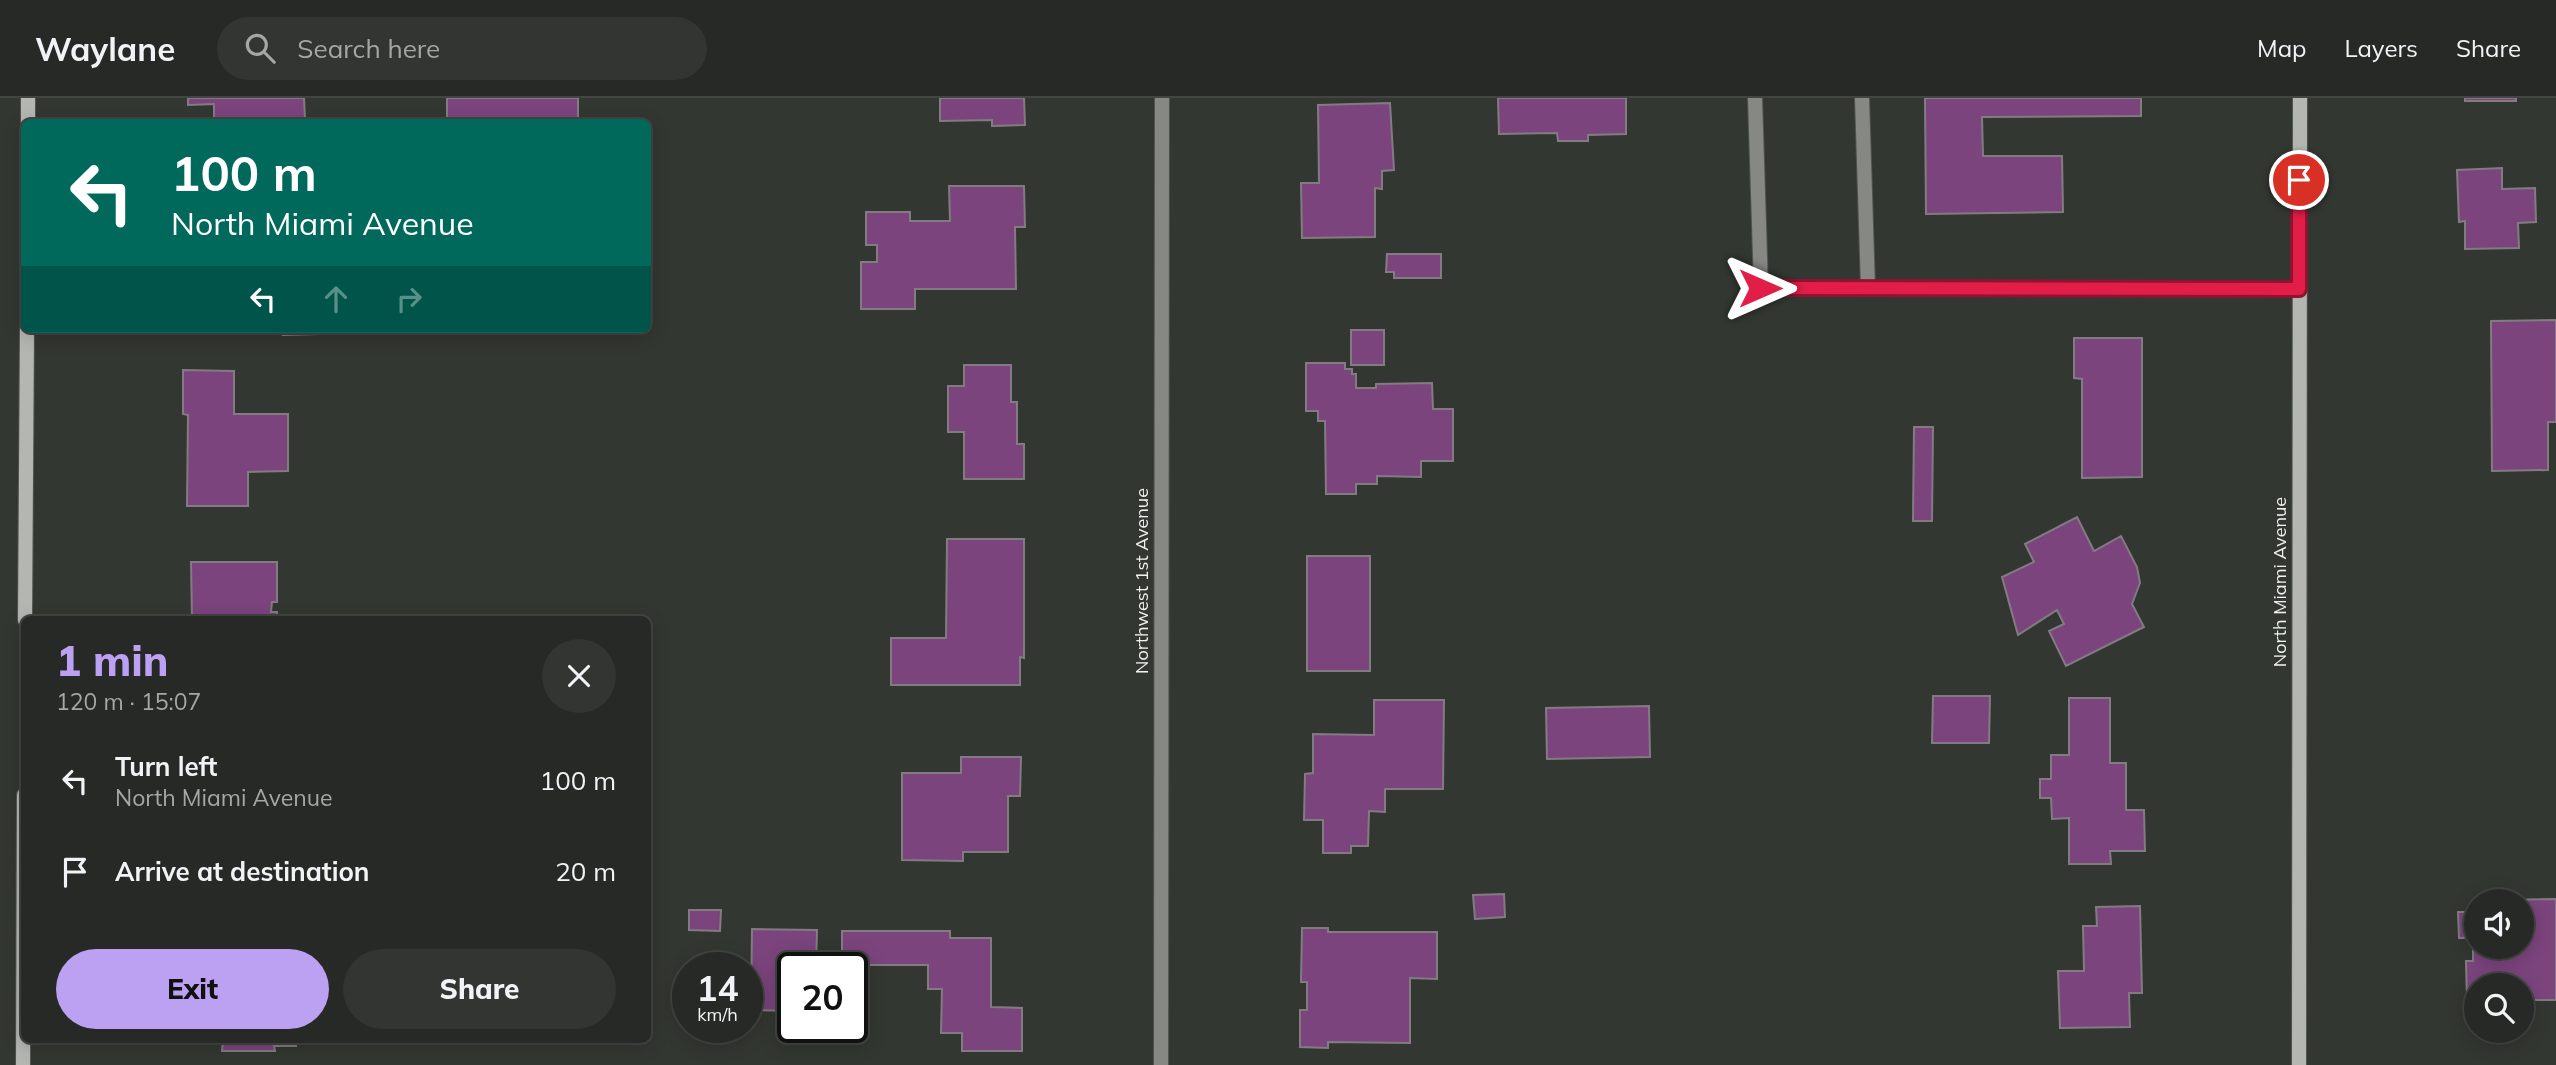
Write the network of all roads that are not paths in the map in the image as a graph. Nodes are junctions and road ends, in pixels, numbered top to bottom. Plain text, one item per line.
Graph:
1 (28, 98) edge
2 (1162, 98) edge
3 (1755, 98) edge
4 (1862, 98) edge
5 (2300, 98) edge
6 (28, 119) edge
7 (1868, 288) junction
8 (2299, 289) junction
9 (27, 333) edge
10 (25, 616) edge
11 (23, 1043) edge
12 (23, 1065) edge
13 (1161, 1065) edge
14 (2300, 1065) edge

1 - 6 street
2 - 13 street, Northwest 1st Avenue
3 - 7 street
4 - 7 street
5 - 8 street, North Miami Avenue
7 - 8 street
8 - 14 street, North Miami Avenue
9 - 10 street
11 - 12 street

